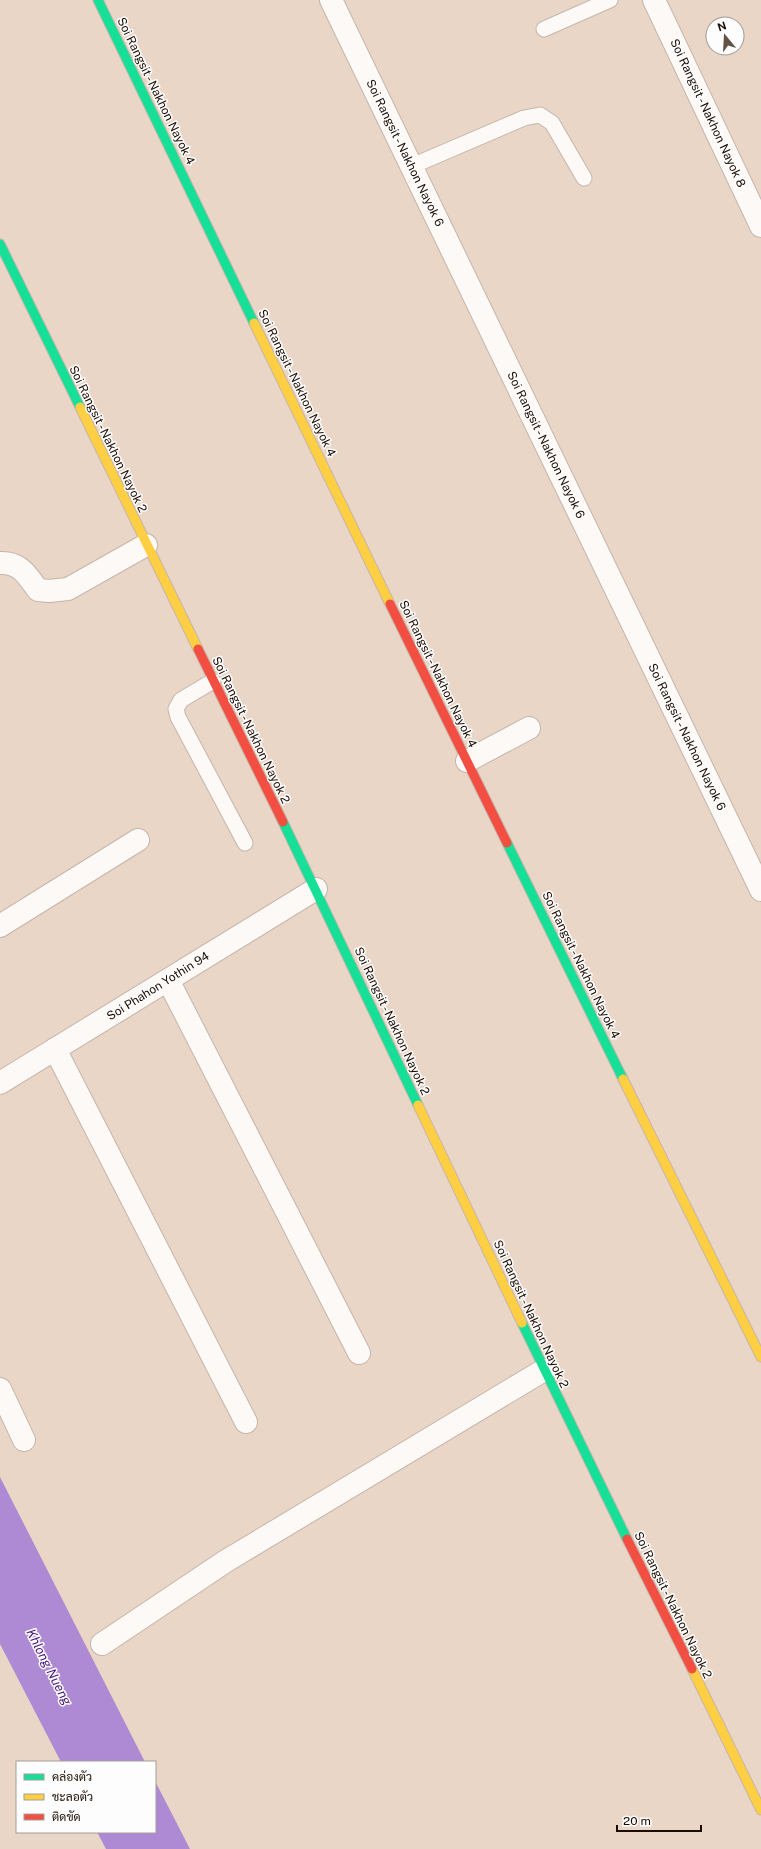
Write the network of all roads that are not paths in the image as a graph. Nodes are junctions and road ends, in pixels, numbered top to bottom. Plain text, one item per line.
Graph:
1 (98, 0) edge
2 (331, 0) edge
3 (610, 0) edge
4 (654, 0) edge
5 (544, 29) dead end
6 (412, 166) junction
7 (584, 178) dead end
8 (761, 226) edge
9 (0, 244) edge
10 (146, 545) junction
11 (0, 563) edge
12 (213, 681) junction
13 (529, 728) dead end
14 (467, 761) junction
15 (138, 840) dead end
16 (244, 843) dead end
17 (316, 889) junction
18 (761, 890) edge
19 (0, 926) edge
20 (168, 980) junction
21 (55, 1049) junction
22 (0, 1083) edge
23 (359, 1353) dead end
24 (761, 1357) edge
25 (544, 1370) junction
26 (0, 1389) edge
27 (246, 1422) dead end
28 (24, 1440) dead end
29 (102, 1644) dead end
30 (761, 1810) edge

1 - 14 street, Soi Rangsit - Nakhon Nayok 4
2 - 6 street, Soi Rangsit - Nakhon Nayok 6
3 - 5 lane
4 - 8 street, Soi Rangsit - Nakhon Nayok 8
6 - 7 lane
6 - 18 street, Soi Rangsit - Nakhon Nayok 6
9 - 10 street, Soi Rangsit - Nakhon Nayok 2
10 - 11 street
10 - 12 street, Soi Rangsit - Nakhon Nayok 2
12 - 16 lane
12 - 17 street, Soi Rangsit - Nakhon Nayok 2
13 - 14 street
14 - 24 street, Soi Rangsit - Nakhon Nayok 4
15 - 19 street
17 - 20 street, Soi Phahon Yothin 94
17 - 25 street, Soi Rangsit - Nakhon Nayok 2
20 - 21 street, Soi Phahon Yothin 94
20 - 23 street
21 - 22 street, Soi Phahon Yothin 94
21 - 27 street
25 - 29 street
25 - 30 street, Soi Rangsit - Nakhon Nayok 2
26 - 28 street

